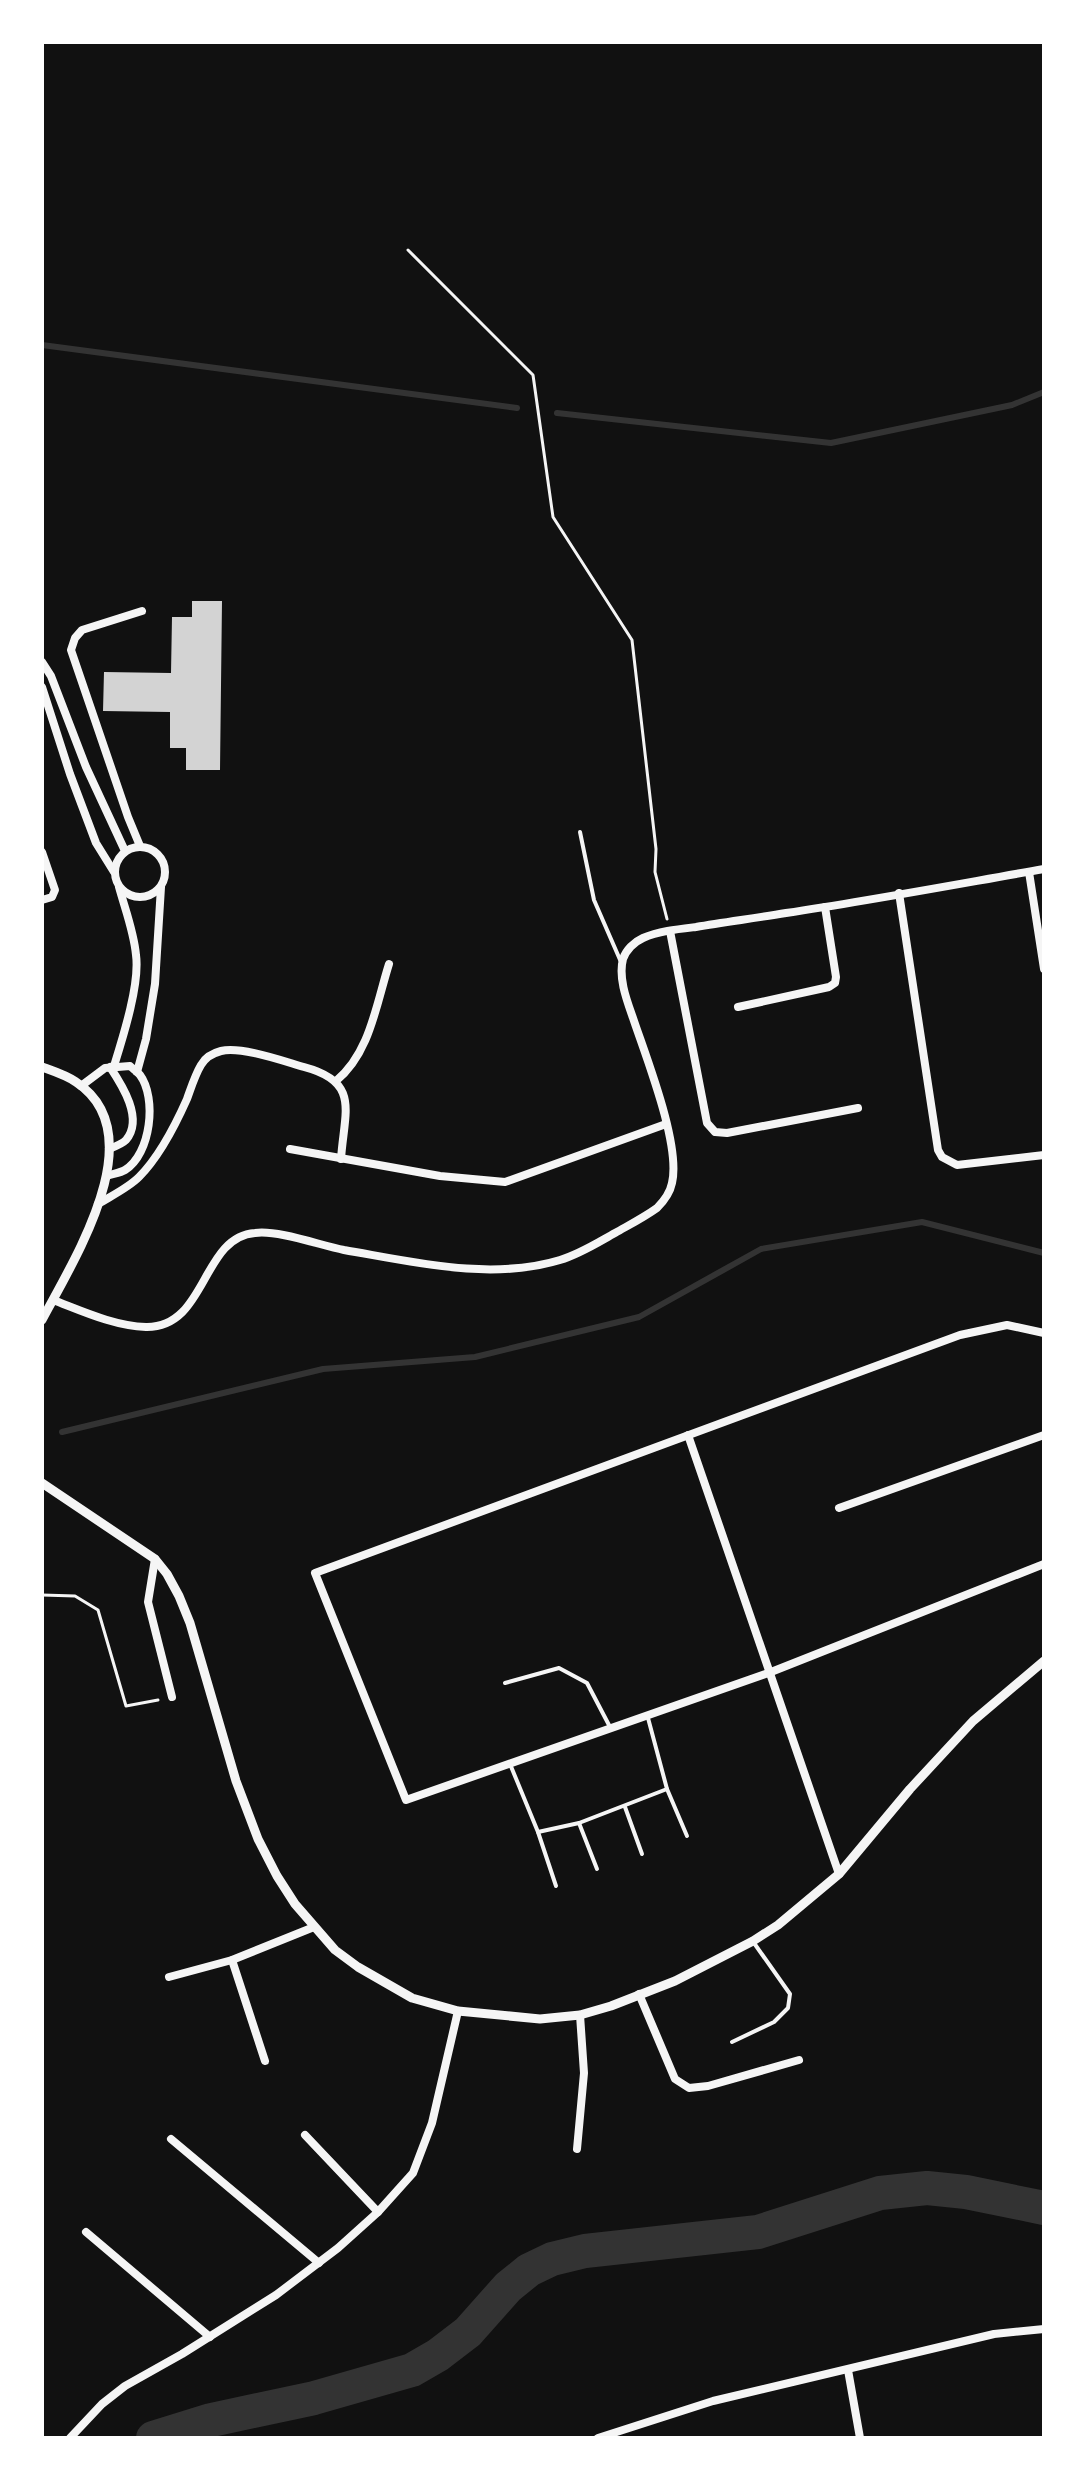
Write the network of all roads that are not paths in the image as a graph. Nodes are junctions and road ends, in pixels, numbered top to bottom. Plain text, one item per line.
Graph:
1 (142, 611) dead end
2 (42, 662) edge
3 (42, 687) edge
4 (86, 767) junction
5 (70, 774) junction
6 (580, 832) dead end
7 (140, 846) junction
8 (125, 851) junction
9 (42, 852) edge
10 (1044, 869) edge
11 (114, 872) junction
12 (1029, 872) junction
13 (119, 887) junction
14 (161, 887) junction
15 (899, 893) junction
16 (42, 900) edge
17 (825, 907) junction
18 (670, 931) junction
19 (389, 964) dead end
20 (622, 964) junction
21 (1044, 969) edge
22 (738, 1007) dead end
23 (112, 1066) junction
24 (42, 1067) edge
25 (137, 1072) junction
26 (336, 1081) junction
27 (81, 1086) junction
28 (858, 1108) dead end
29 (666, 1124) junction
30 (109, 1149) junction
31 (290, 1149) dead end
32 (1044, 1155) edge
33 (341, 1159) junction
34 (107, 1176) junction
35 (98, 1204) junction
36 (53, 1300) junction
37 (42, 1320) edge
38 (1044, 1333) edge
39 (688, 1435) junction
40 (1044, 1435) edge
41 (42, 1483) edge
42 (839, 1508) dead end
43 (155, 1559) junction
44 (1044, 1564) edge
45 (1044, 1661) edge
46 (771, 1672) junction
47 (505, 1683) dead end
48 (172, 1697) road end
49 (648, 1715) junction
50 (611, 1728) junction
51 (510, 1764) junction
52 (667, 1789) junction
53 (625, 1807) junction
54 (579, 1823) junction
55 (538, 1832) junction
56 (687, 1836) dead end
57 (642, 1854) dead end
58 (597, 1869) dead end
59 (839, 1874) junction
60 (556, 1886) dead end
61 (314, 1927) junction
62 (753, 1941) junction
63 (232, 1960) junction
64 (169, 1977) dead end
65 (639, 1994) junction
66 (458, 2011) junction
67 (580, 2015) junction
68 (732, 2042) dead end
69 (799, 2060) dead end
70 (265, 2061) dead end
71 (305, 2135) dead end
72 (171, 2139) dead end
73 (577, 2149) dead end
74 (378, 2212) junction
75 (86, 2232) dead end
76 (319, 2263) junction
77 (1044, 2329) edge
78 (210, 2337) junction
79 (848, 2370) junction
80 (70, 2438) edge
81 (598, 2438) edge
82 (860, 2438) edge

1 - 7 street
2 - 4 street
3 - 5 street
4 - 5 street
4 - 8 street
5 - 11 street
6 - 20 lane
7 - 8 street
7 - 14 street
8 - 11 street
9 - 16 street
10 - 12 street
11 - 13 street
12 - 15 street
12 - 21 street
13 - 14 street
13 - 23 street
14 - 25 street
15 - 17 street
15 - 32 street
17 - 18 street
17 - 22 street
18 - 20 street
18 - 28 street
19 - 26 street
20 - 29 street
23 - 25 street
23 - 27 street
23 - 30 street
24 - 27 street
25 - 34 street
26 - 33 street
26 - 35 street
27 - 30 street
29 - 33 street
29 - 36 street
30 - 34 street
31 - 33 street
34 - 35 street
35 - 36 street
36 - 37 street
38 - 39 street
39 - 46 street
39 - 51 street
40 - 42 street
41 - 43 street
43 - 48 street
43 - 61 street
44 - 46 street
45 - 59 street
46 - 49 street
46 - 59 street
47 - 50 lane
49 - 50 street
49 - 52 lane
50 - 51 street
51 - 55 lane
52 - 53 lane
52 - 56 lane
53 - 54 lane
53 - 57 lane
54 - 55 lane
54 - 58 lane
55 - 60 lane
59 - 62 street
61 - 63 street
61 - 66 street
62 - 65 street
62 - 68 lane
63 - 64 street
63 - 70 street
65 - 67 street
65 - 69 street
66 - 67 street
66 - 74 street
67 - 73 street
71 - 74 street
72 - 76 street
74 - 76 street
75 - 78 street
76 - 78 street
77 - 79 street
78 - 80 street
79 - 81 street
79 - 82 street

